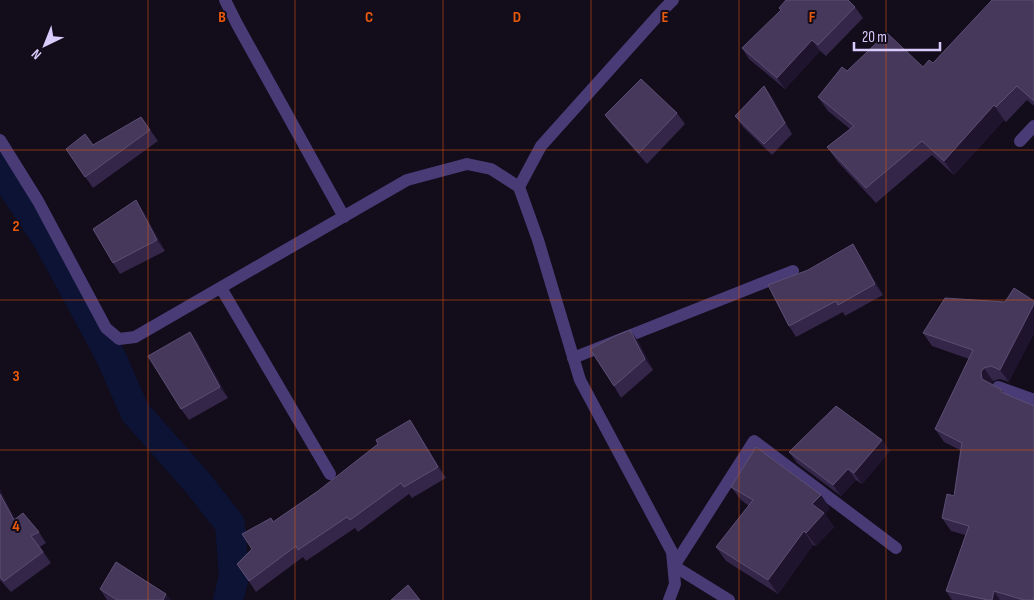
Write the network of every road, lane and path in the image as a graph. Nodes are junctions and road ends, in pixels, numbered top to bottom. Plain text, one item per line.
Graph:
1 (226, 0) edge
2 (673, 0) edge
3 (1034, 126) edge
4 (0, 140) edge
5 (1020, 141) dead end
6 (519, 187) junction
7 (344, 217) junction
8 (793, 271) dead end
9 (221, 288) junction
10 (573, 358) junction
11 (998, 387) edge
12 (1034, 400) edge
13 (330, 474) dead end
14 (896, 548) dead end
15 (674, 566) junction
16 (669, 600) edge
17 (729, 600) edge

1 - 7 street
2 - 6 street
3 - 5 street
4 - 9 street
6 - 7 street
6 - 10 street
7 - 9 street
8 - 10 street
9 - 13 street
10 - 15 street
11 - 12 street
14 - 15 street
15 - 16 street
15 - 17 street

